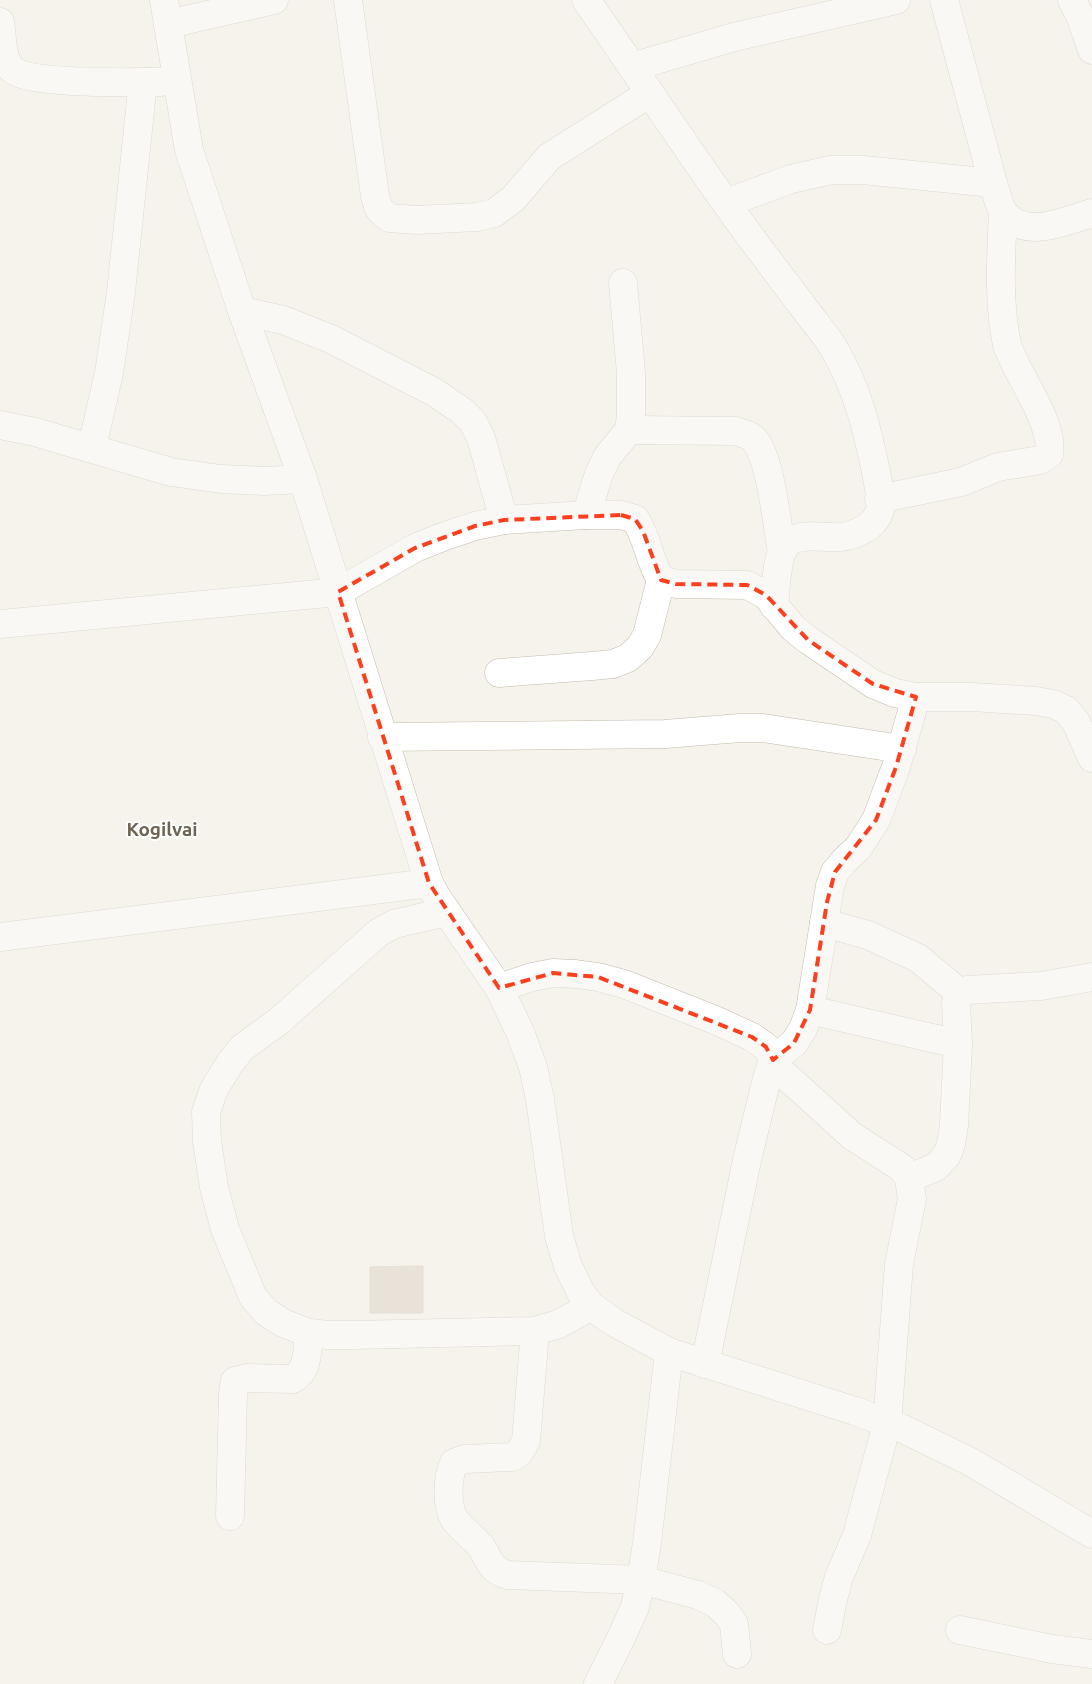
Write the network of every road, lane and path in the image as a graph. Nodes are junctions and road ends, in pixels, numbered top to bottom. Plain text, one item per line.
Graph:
1 (274, 0) edge
2 (348, 0) edge
3 (586, 0) edge
4 (896, 0) edge
5 (944, 0) edge
6 (1072, 0) edge
7 (166, 12) edge
8 (0, 22) edge
9 (1092, 50) edge
10 (632, 67) junction
11 (142, 82) junction
12 (177, 82) junction
13 (650, 93) junction
14 (993, 183) junction
15 (726, 204) junction
16 (1003, 212) junction
17 (1092, 213) edge
18 (624, 283) dead end
19 (242, 312) junction
20 (0, 424) edge
21 (629, 430) junction
22 (92, 448) junction
23 (303, 479) junction
24 (879, 499) junction
25 (586, 515) junction
26 (504, 520) junction
27 (782, 552) junction
28 (661, 580) junction
29 (338, 592) junction
30 (774, 606) junction
31 (0, 624) edge
32 (499, 673) dead end
33 (916, 697) junction
34 (1084, 721) edge
35 (382, 736) junction
36 (902, 749) junction
37 (1092, 758) edge
38 (429, 883) junction
39 (446, 912) junction
40 (824, 922) junction
41 (0, 937) edge
42 (1092, 977) edge
43 (499, 988) junction
44 (960, 994) junction
45 (810, 1010) junction
46 (958, 1044) junction
47 (774, 1060) junction
48 (909, 1178) junction
49 (591, 1306) junction
50 (535, 1331) junction
51 (309, 1333) junction
52 (669, 1352) junction
53 (705, 1364) junction
54 (887, 1424) junction
55 (230, 1516) dead end
56 (1092, 1534) edge
57 (641, 1580) junction
58 (827, 1630) dead end
59 (960, 1630) dead end
60 (736, 1654) dead end
61 (1092, 1654) edge
62 (598, 1684) edge

1 - 7 street
2 - 13 street
3 - 10 street
4 - 10 street
5 - 14 street
6 - 9 street
7 - 12 street
8 - 11 street
10 - 13 street
11 - 12 street
11 - 22 street
12 - 19 street
13 - 15 street
14 - 15 street
14 - 16 street
15 - 24 street
16 - 17 street
16 - 24 street
18 - 21 street
19 - 23 street
19 - 26 street
20 - 22 street
21 - 25 street
21 - 27 street
22 - 23 street
23 - 29 street
24 - 27 street
25 - 26 street
25 - 28 street
26 - 29 street
27 - 30 street
28 - 30 street
28 - 32 street
29 - 31 street
29 - 35 street
30 - 33 street
33 - 34 street
33 - 36 street
34 - 37 street
35 - 36 street
35 - 38 street
36 - 40 street
38 - 39 street
38 - 41 street
39 - 43 street
39 - 51 street
40 - 44 street
40 - 45 street
42 - 44 street
43 - 47 street
43 - 49 street
44 - 46 street
45 - 46 street
45 - 47 street
46 - 48 street
47 - 48 street
47 - 53 street
48 - 54 street
49 - 50 street
49 - 52 street
50 - 51 street
50 - 57 street
51 - 55 street
52 - 53 street
52 - 57 street
53 - 54 street
54 - 56 street
54 - 58 street
57 - 60 street
57 - 62 street
59 - 61 street

